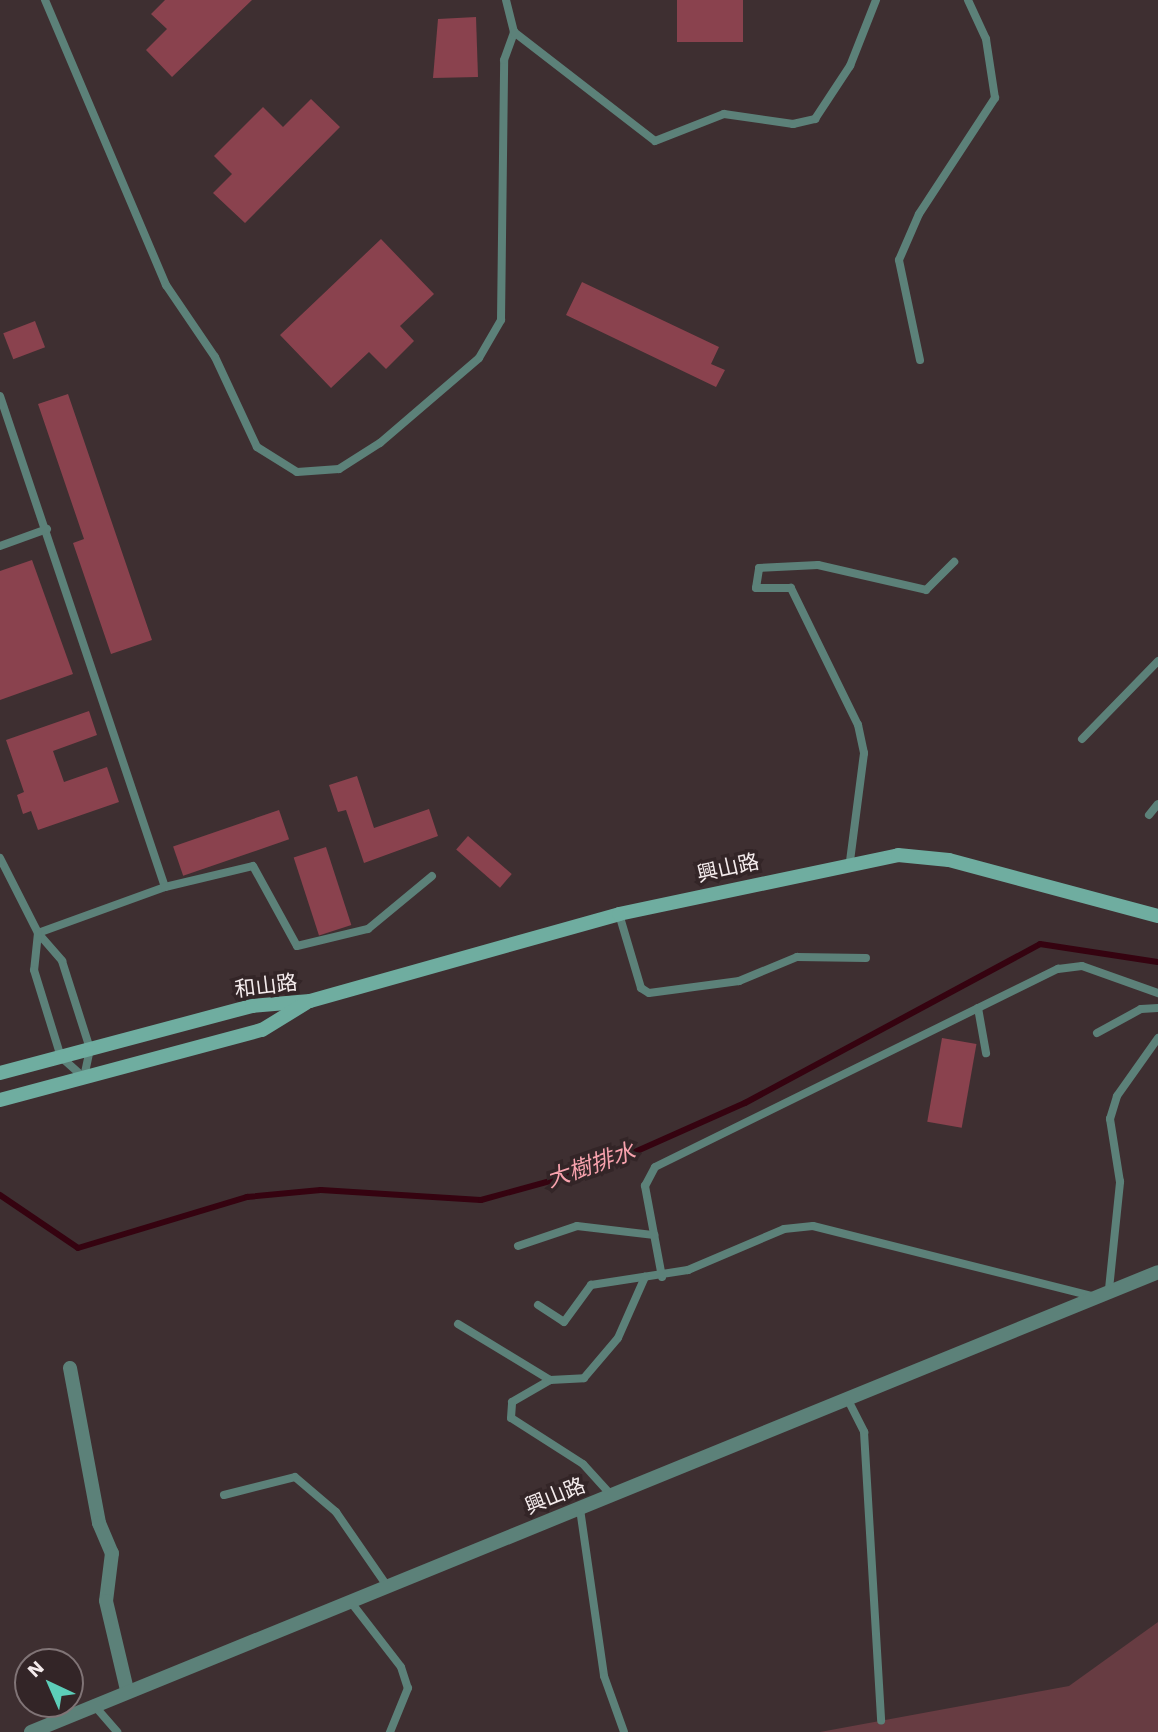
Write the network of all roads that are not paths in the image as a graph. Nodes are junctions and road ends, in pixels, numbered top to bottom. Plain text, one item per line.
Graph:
1 (45, 0) edge
2 (506, 0) edge
3 (876, 0) edge
4 (968, 0) edge
5 (514, 32) junction
6 (920, 360) dead end
7 (0, 396) edge
8 (47, 529) junction
9 (0, 546) edge
10 (954, 562) dead end
11 (1158, 661) edge
12 (1082, 739) dead end
13 (1158, 804) edge
14 (1149, 815) dead end
15 (0, 858) edge
16 (850, 862) junction
17 (432, 876) dead end
18 (165, 887) junction
19 (619, 914) junction
20 (1158, 916) edge
21 (38, 933) junction
22 (866, 958) dead end
23 (1158, 993) edge
24 (310, 1001) junction
25 (978, 1008) junction
26 (1158, 1008) edge
27 (1097, 1033) dead end
28 (1158, 1038) edge
29 (90, 1049) junction
30 (986, 1053) dead end
31 (61, 1057) junction
32 (0, 1073) edge
33 (84, 1078) junction
34 (0, 1100) edge
35 (654, 1235) junction
36 (518, 1246) dead end
37 (1157, 1273) edge
38 (645, 1277) junction
39 (662, 1277) junction
40 (1109, 1289) junction
41 (1092, 1296) junction
42 (538, 1305) dead end
43 (458, 1324) dead end
44 (70, 1368) dead end
45 (550, 1380) junction
46 (848, 1400) junction
47 (224, 1494) dead end
48 (612, 1496) junction
49 (580, 1509) junction
50 (387, 1586) junction
51 (350, 1601) junction
52 (127, 1690) junction
53 (93, 1704) junction
54 (881, 1720) dead end
55 (31, 1732) edge
56 (117, 1732) edge
57 (390, 1732) edge
58 (624, 1732) edge

1 - 5 lane
2 - 5 lane
3 - 5 lane
4 - 6 lane
7 - 8 lane
8 - 9 lane
8 - 18 lane
10 - 16 lane
11 - 12 lane
13 - 14 lane
15 - 21 lane
16 - 19 main road, 興山路
16 - 20 main road, 興山路
17 - 18 lane
18 - 21 lane
19 - 22 lane
19 - 24 main road, 興山路
21 - 29 lane
21 - 31 lane
23 - 25 lane
24 - 29 main road, 和山路
24 - 33 main road, 和山路
25 - 30 lane
25 - 35 lane
26 - 27 lane
28 - 40 lane
29 - 31 main road, 和山路
29 - 33 lane
31 - 32 main road, 和山路
31 - 33 lane
33 - 34 main road, 和山路
35 - 36 lane
35 - 39 lane
37 - 40 street, 興山路
38 - 39 lane
38 - 42 lane
38 - 45 lane
39 - 41 lane
40 - 41 street, 興山路
41 - 46 street, 興山路
43 - 45 lane
44 - 52 street
45 - 48 lane
46 - 48 street, 興山路
46 - 54 lane
47 - 50 lane
48 - 49 street, 興山路
49 - 50 street, 興山路
49 - 58 lane
50 - 51 street, 興山路
51 - 52 street, 興山路
51 - 57 lane
52 - 53 street, 興山路
53 - 55 street, 興山路
53 - 56 lane

